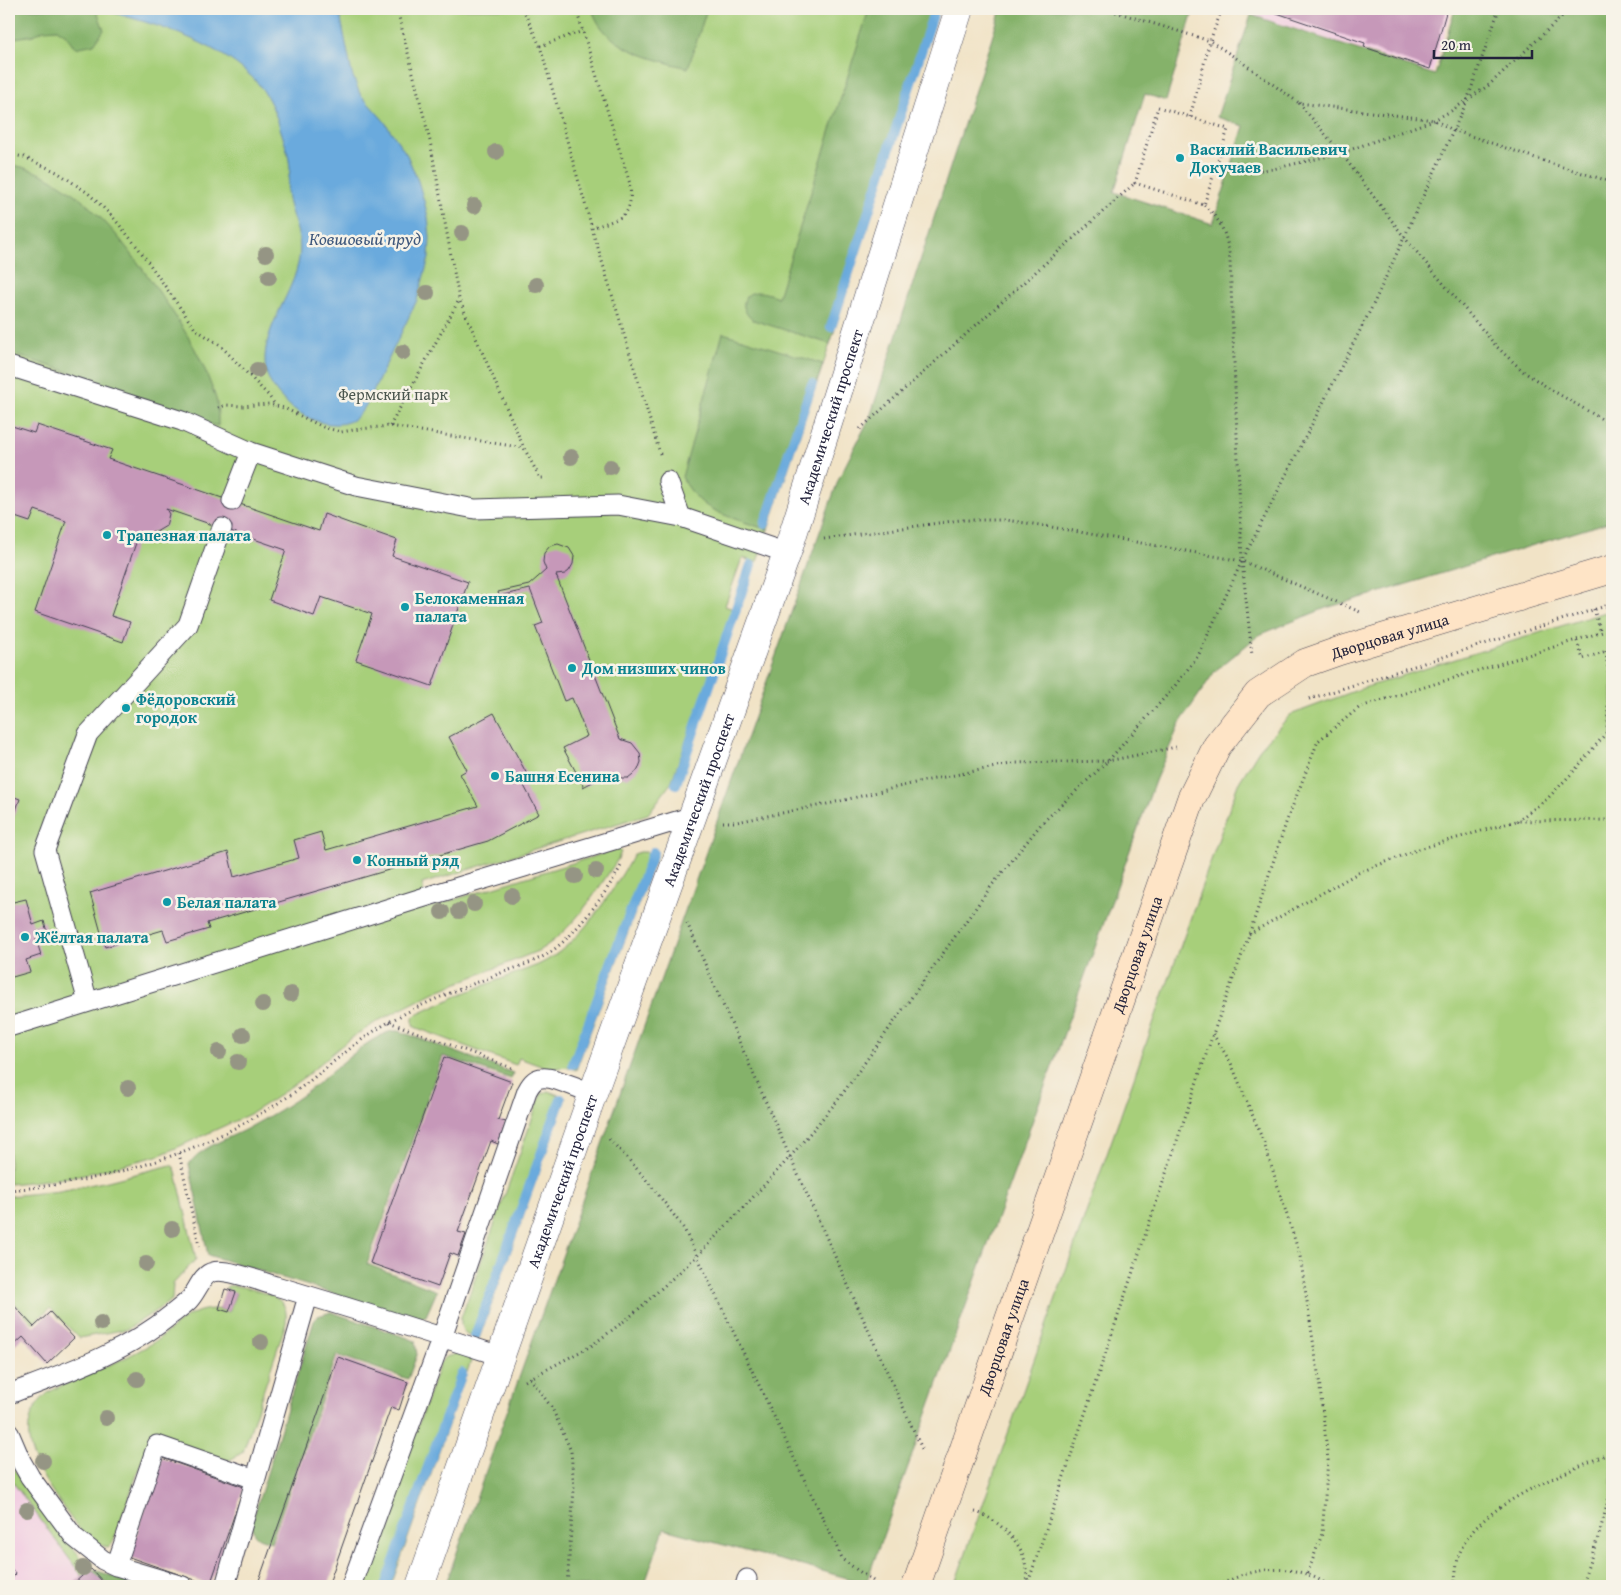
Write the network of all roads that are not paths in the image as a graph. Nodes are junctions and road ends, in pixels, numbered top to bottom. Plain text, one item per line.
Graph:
1 (959, 9) edge
2 (9, 366) edge
3 (251, 452) junction
4 (668, 481) road end
5 (232, 501) dead end
6 (681, 517) junction
7 (222, 528) dead end
8 (787, 553) junction
9 (1612, 569) edge
10 (693, 816) junction
11 (88, 1002) junction
12 (9, 1026) edge
13 (593, 1093) junction
14 (308, 1296) junction
15 (442, 1337) junction
16 (500, 1356) junction
17 (9, 1394) edge
18 (9, 1433) edge
19 (255, 1479) junction
20 (116, 1566) junction
21 (183, 1586) edge
22 (225, 1586) edge
23 (351, 1586) edge
24 (420, 1586) edge
25 (916, 1586) edge

1 - 8 street, Академический проспект
2 - 3 lane
3 - 5 lane
3 - 6 lane
4 - 6 lane
6 - 8 lane
7 - 11 lane
8 - 10 street, Академический проспект
9 - 25 main road, Дворцовая улица
10 - 11 lane
10 - 13 street, Академический проспект
11 - 12 lane
13 - 15 lane
13 - 16 street, Академический проспект
14 - 15 lane
14 - 17 lane
14 - 19 lane
15 - 16 lane
15 - 23 lane
16 - 24 street, Академический проспект
18 - 20 lane
19 - 20 lane
19 - 22 lane
20 - 21 lane

